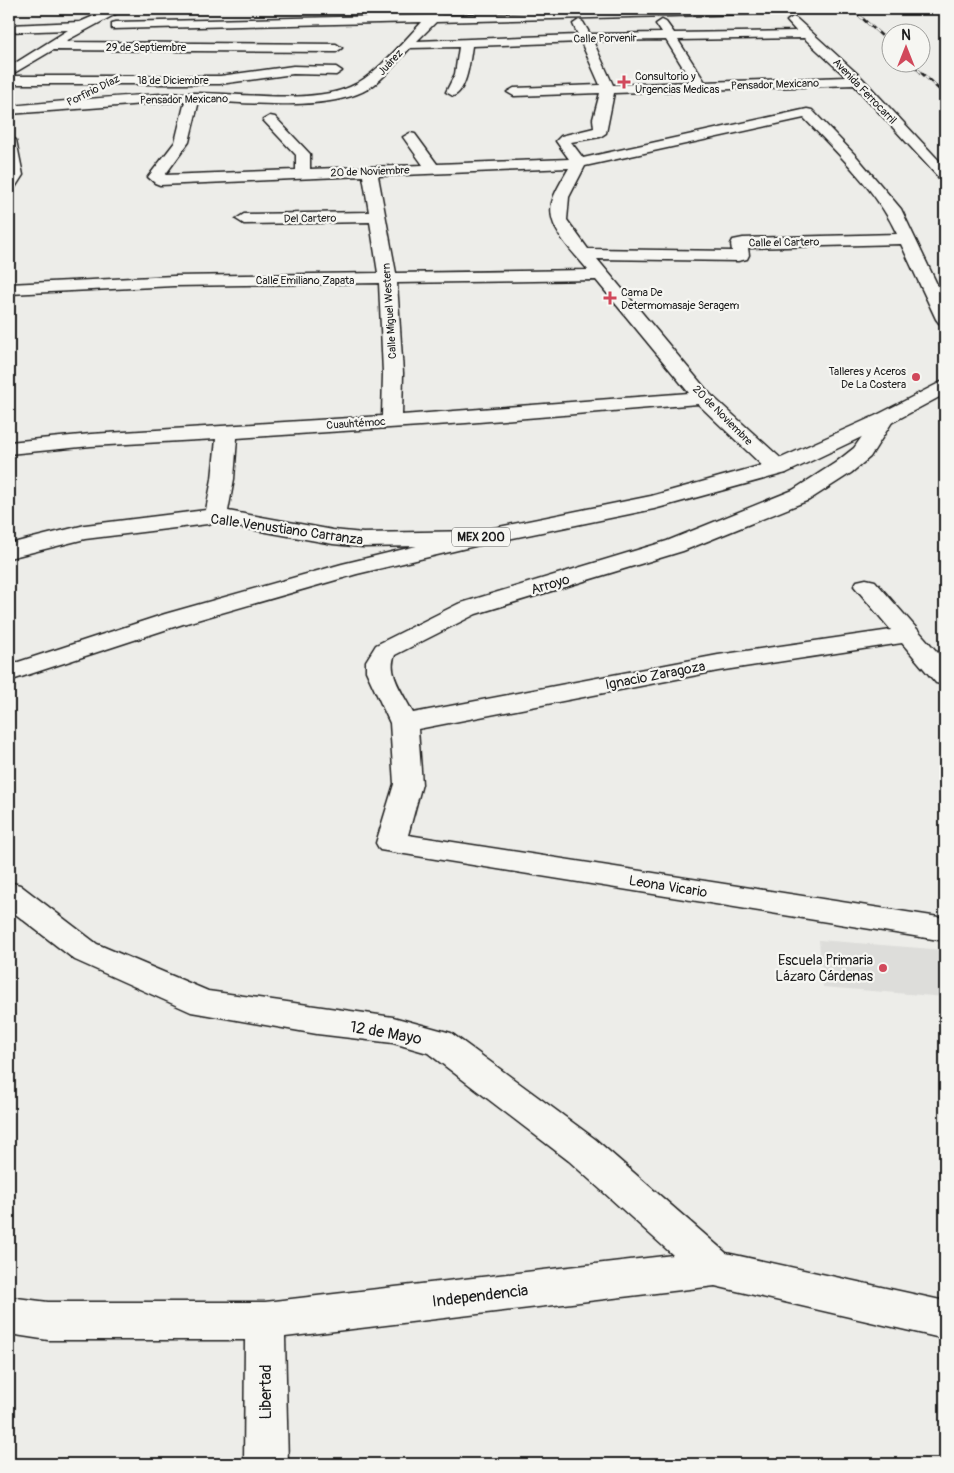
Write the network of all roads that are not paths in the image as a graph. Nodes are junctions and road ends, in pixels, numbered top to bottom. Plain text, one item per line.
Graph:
1 (119, 9) edge
2 (782, 9) edge
3 (826, 9) edge
4 (652, 11) edge
5 (241, 12) dead end
6 (437, 14) edge
7 (575, 16) junction
8 (512, 18) junction
9 (387, 20) junction
10 (221, 22) junction
11 (82, 26) junction
12 (116, 26) dead end
13 (9, 28) edge
14 (207, 31) dead end
15 (419, 31) junction
16 (806, 34) junction
17 (670, 36) junction
18 (586, 38) junction
19 (520, 40) junction
20 (466, 43) junction
21 (405, 45) junction
22 (50, 46) junction
23 (181, 47) junction
24 (336, 48) dead end
25 (525, 54) dead end
26 (158, 59) dead end
27 (142, 66) dead end
28 (336, 71) dead end
29 (9, 72) edge
30 (114, 79) junction
31 (9, 80) edge
32 (857, 81) junction
33 (824, 83) junction
34 (701, 86) junction
35 (608, 89) junction
36 (359, 90) joint
37 (453, 92) dead end
38 (514, 92) dead end
39 (193, 97) junction
40 (58, 106) junction
41 (43, 108) junction
42 (9, 110) edge
43 (807, 113) junction
44 (9, 117) edge
45 (270, 120) dead end
46 (410, 137) dead end
47 (9, 144) edge
48 (579, 164) junction
49 (433, 169) junction
50 (370, 172) junction
51 (303, 173) junction
52 (945, 176) edge
53 (9, 186) edge
54 (377, 217) junction
55 (244, 220) dead end
56 (906, 239) junction
57 (584, 254) junction
58 (600, 275) junction
59 (388, 279) junction
60 (9, 288) edge
61 (945, 319) edge
62 (945, 386) edge
63 (703, 398) junction
64 (884, 418) junction
65 (392, 421) junction
66 (227, 432) junction
67 (9, 448) edge
68 (778, 468) junction
69 (216, 516) junction
70 (479, 538) junction
71 (9, 552) edge
72 (866, 586) dead end
73 (907, 635) junction
74 (9, 673) edge
75 (945, 677) edge
76 (404, 723) junction
77 (391, 843) joint
78 (9, 893) edge
79 (945, 930) edge
80 (715, 1268) junction
81 (9, 1315) edge
82 (265, 1320) junction
83 (945, 1320) edge
84 (266, 1464) edge

1 - 11 main road
2 - 3 main road
2 - 4 main road
2 - 16 main road, Avenida Ferrocarril
4 - 7 main road
4 - 17 main road
5 - 10 main road
6 - 8 main road
6 - 9 main road
6 - 15 main road, Juárez
7 - 8 main road
7 - 18 main road
8 - 19 main road
9 - 10 main road
9 - 15 main road
10 - 12 main road
11 - 13 main road
11 - 22 main road
14 - 23 main road
15 - 21 main road, Juárez
16 - 17 main road, Calle Porvenir
16 - 32 main road, Avenida Ferrocarril
17 - 18 main road, Calle Porvenir
17 - 34 main road
18 - 19 main road, Calle Porvenir
18 - 35 main road
19 - 20 main road, Calle Porvenir
19 - 25 main road
20 - 21 main road, Calle Porvenir
20 - 37 main road
21 - 36 main road, Juárez
22 - 23 main road, 29 de Septiembre
22 - 29 main road
23 - 24 main road, 29 de Septiembre
23 - 26 main road
27 - 30 main road, Porfirio Díaz
28 - 30 main road, 18 de Diciembre
30 - 31 main road, 18 de Diciembre
30 - 40 main road, Porfirio Díaz
32 - 33 main road, Pensador Mexicano
32 - 52 main road, Avenida Ferrocarril
33 - 34 main road, Pensador Mexicano
33 - 43 main road
34 - 35 main road, Pensador Mexicano
35 - 38 main road, Pensador Mexicano
35 - 48 main road
36 - 39 main road, Pensador Mexicano
39 - 40 main road, Pensador Mexicano
39 - 51 main road, 20 de Noviembre
40 - 41 main road, Pensador Mexicano
41 - 42 main road, Pensador Mexicano
41 - 44 main road
43 - 48 main road, 20 de Noviembre
43 - 56 main road
45 - 51 main road
46 - 49 main road
47 - 53 main road
48 - 49 main road, 20 de Noviembre
48 - 57 main road, 20 de Noviembre
49 - 50 main road, 20 de Noviembre
50 - 51 main road, 20 de Noviembre
50 - 54 main road, Calle Miguel Western
54 - 55 main road, Del Cartero
54 - 59 main road, Calle Miguel Western
56 - 57 main road, Calle el Cartero
56 - 61 main road
57 - 58 main road, 20 de Noviembre
58 - 59 main road, Calle Emiliano Zapata
58 - 63 main road, 20 de Noviembre
59 - 60 main road, Calle Emiliano Zapata
59 - 65 main road, Calle Miguel Western
62 - 64 main road, MEX 200
63 - 65 main road, Cuauhtémoc
63 - 68 main road, 20 de Noviembre
64 - 68 main road, MEX 200
64 - 76 main road, Arroyo
65 - 66 main road, Cuauhtémoc
66 - 67 main road, Cuauhtémoc
66 - 69 main road
68 - 70 main road, MEX 200
69 - 70 main road, Calle Venustiano Carranza
69 - 71 main road, Calle Venustiano Carranza
70 - 74 main road, MEX 200
72 - 73 main road
73 - 75 main road
73 - 76 main road, Ignacio Zaragoza
76 - 77 main road, Arroyo
77 - 79 main road, Leona Vicario
78 - 80 main road, 12 de Mayo
80 - 82 main road, Independencia
80 - 83 main road, Independencia
81 - 82 main road, Independencia
82 - 84 main road, Libertad

